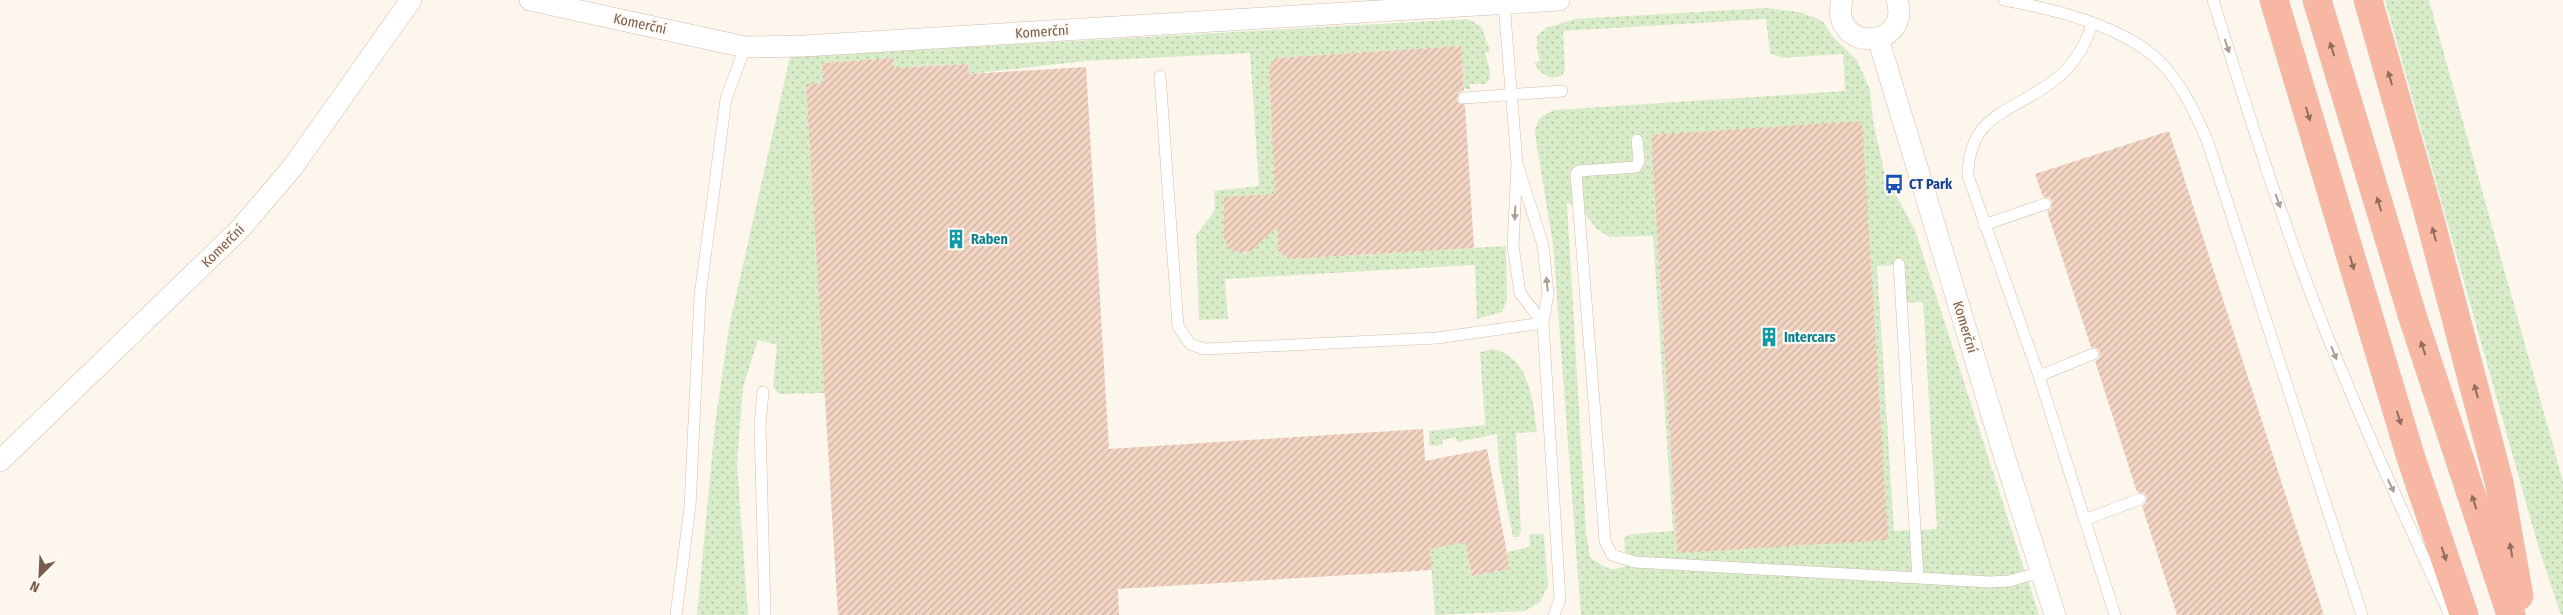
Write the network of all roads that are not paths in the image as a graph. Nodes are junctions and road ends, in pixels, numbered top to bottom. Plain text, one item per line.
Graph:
1 (411, 0) edge
2 (530, 0) edge
3 (1559, 0) edge
4 (1842, 0) edge
5 (1897, 0) edge
6 (2004, 0) edge
7 (2213, 0) edge
8 (2274, 0) edge
9 (2317, 0) edge
10 (2368, 0) edge
11 (1504, 3) junction
12 (2092, 24) junction
13 (1878, 38) junction
14 (745, 47) junction
15 (1160, 76) dead end
16 (1562, 91) dead end
17 (1512, 94) junction
18 (1464, 98) dead end
19 (1637, 140) dead end
20 (1517, 164) junction
21 (2045, 204) dead end
22 (1984, 225) junction
23 (1899, 264) dead end
24 (1543, 323) junction
25 (2093, 354) dead end
26 (2039, 376) junction
27 (763, 392) dead end
28 (0, 461) edge
29 (2140, 499) dead end
30 (2084, 520) junction
31 (2041, 572) junction
32 (1918, 578) junction
33 (676, 615) edge
34 (765, 615) edge
35 (1554, 615) edge
36 (2055, 615) edge
37 (2115, 615) edge
38 (2362, 615) edge
39 (2450, 615) edge
40 (2464, 615) edge
41 (2511, 615) edge
42 (2523, 615) edge

1 - 28 street, Komerční
2 - 14 street, Komerční
3 - 11 street, Komerční
4 - 13 street
5 - 13 street
6 - 12 lane
7 -> 39 lane
8 -> 40 highway
41 -> 9 highway
42 -> 10 highway
11 - 14 street, Komerční
11 - 17 lane
12 - 22 lane
12 - 38 lane
13 - 31 street, Komerční
14 - 33 lane
15 - 24 lane
16 - 17 lane
17 - 18 lane
17 - 20 lane
19 - 32 lane
24 -> 20 lane
20 -> 24 lane
21 - 22 lane
22 - 26 lane
23 - 32 lane
24 - 35 lane
25 - 26 lane
26 - 30 lane
27 - 34 lane
29 - 30 lane
30 - 37 lane
31 - 32 lane
31 - 36 street, Komerční

